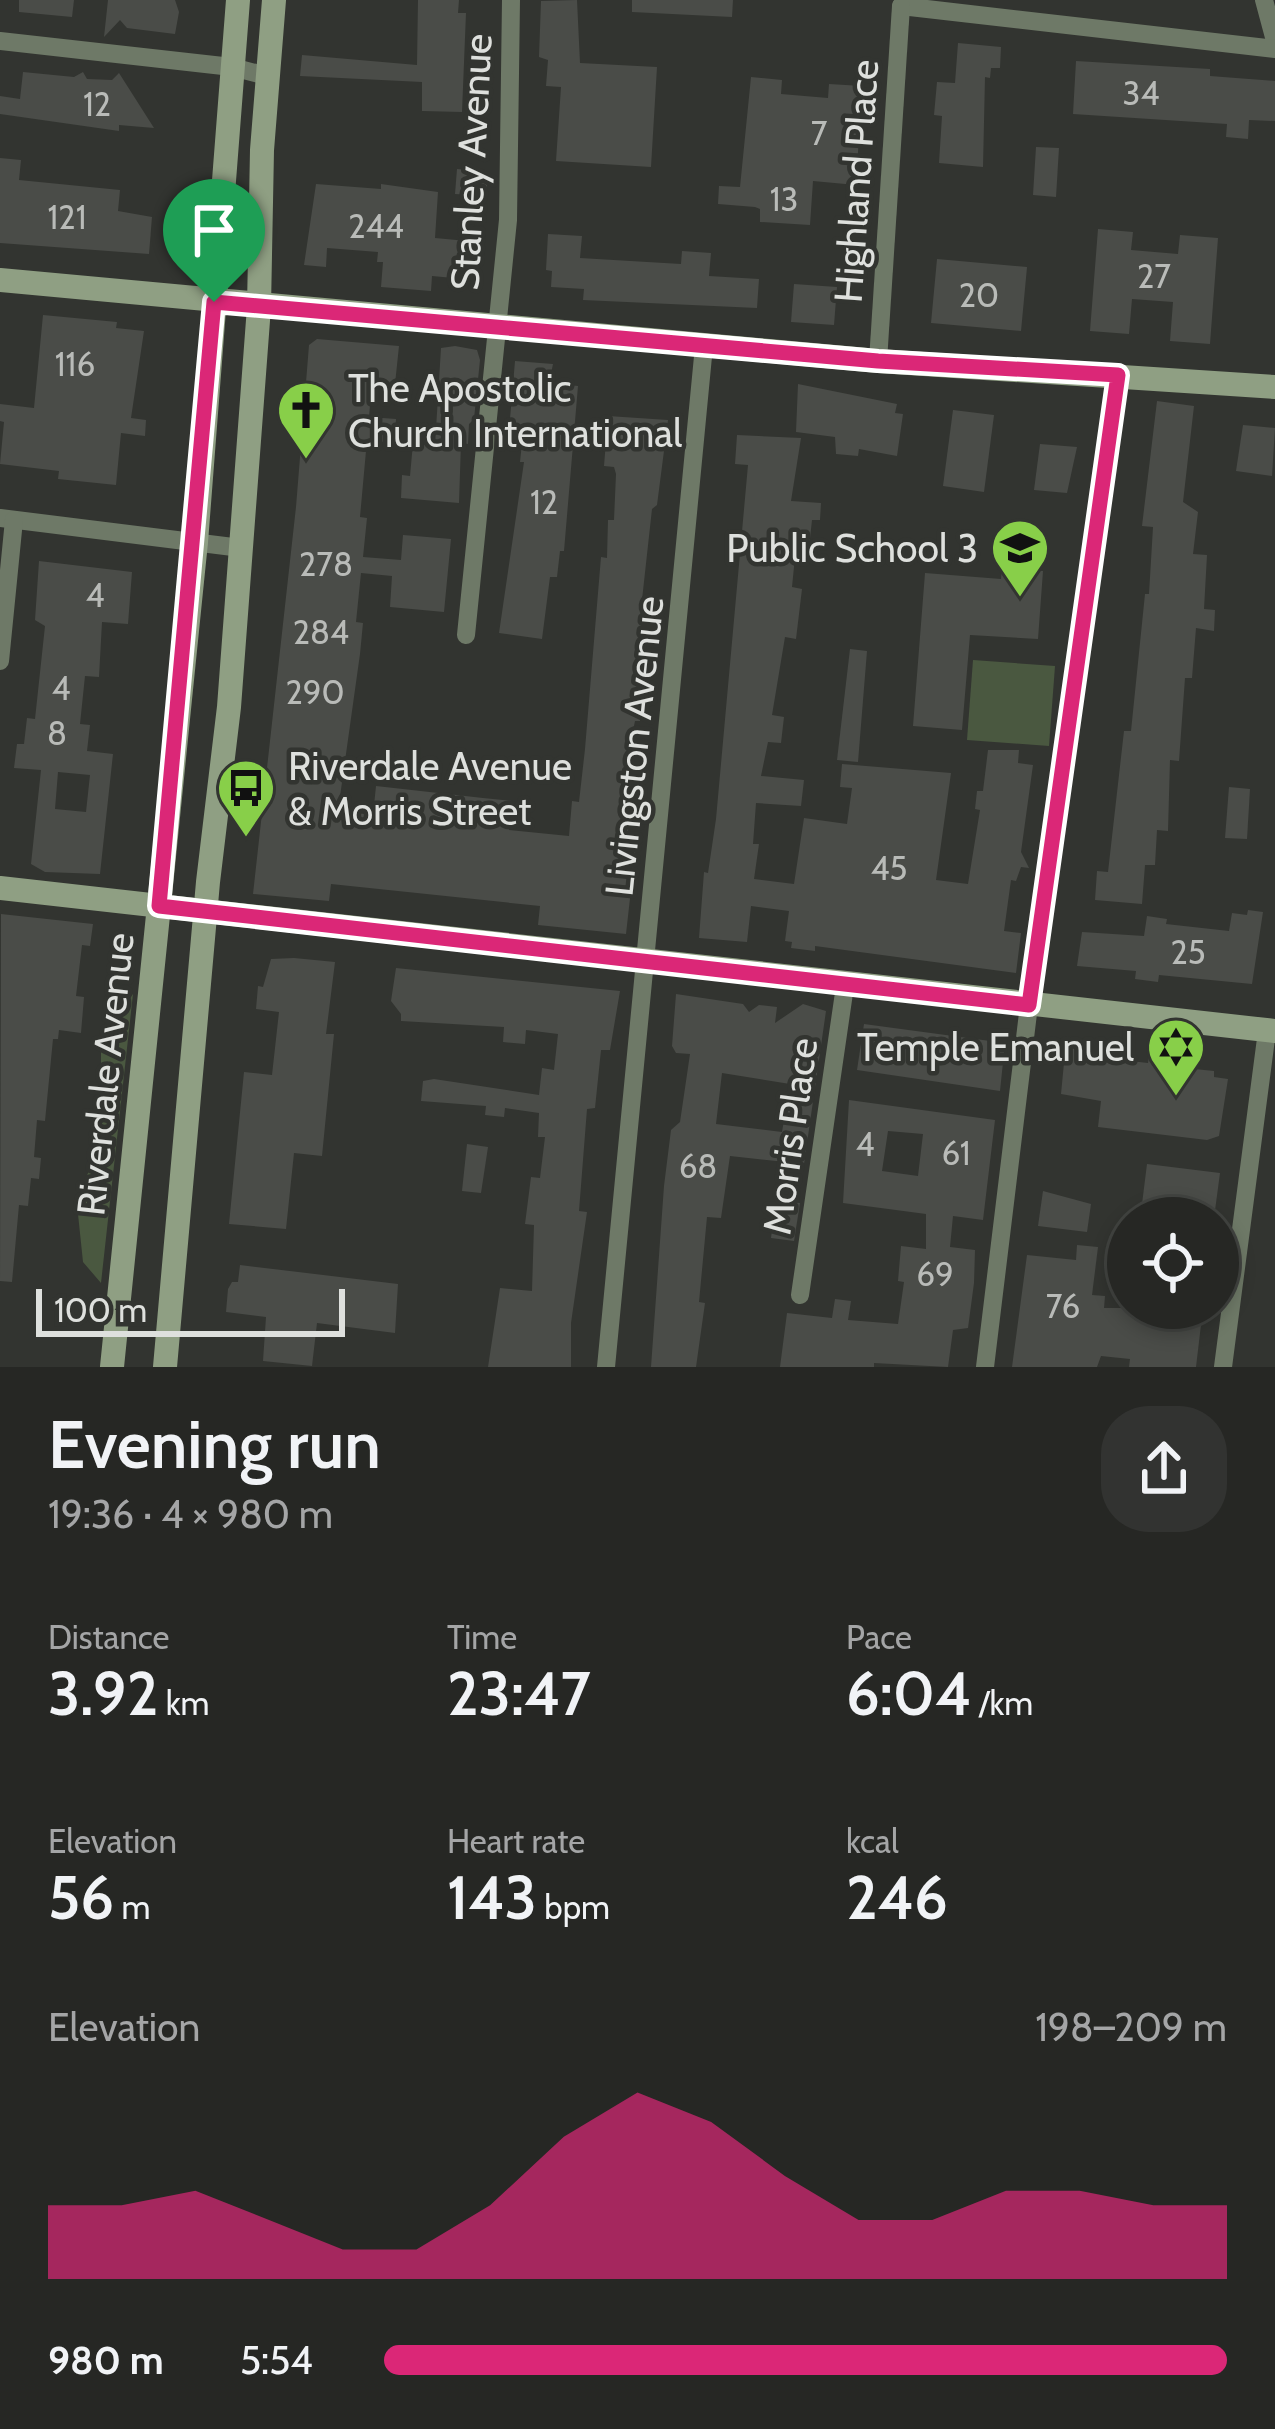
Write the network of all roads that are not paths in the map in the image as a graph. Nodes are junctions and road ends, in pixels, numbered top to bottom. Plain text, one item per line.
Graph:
1 (238, 0) edge
2 (274, 0) edge
3 (511, 0) edge
4 (1264, 0) edge
5 (899, 3) edge
6 (0, 40) edge
7 (1275, 45) edge
8 (232, 67) junction
9 (267, 76) junction
10 (0, 280) edge
11 (214, 302) junction
12 (259, 307) junction
13 (494, 328) junction
14 (704, 346) junction
15 (878, 361) junction
16 (1118, 375) junction
17 (1275, 387) edge
18 (7, 519) edge
19 (196, 542) junction
20 (241, 548) junction
21 (466, 635) dead end
22 (0, 661) edge
23 (0, 888) edge
24 (159, 906) junction
25 (206, 912) junction
26 (645, 964) junction
27 (844, 986) junction
28 (1029, 1005) junction
29 (1271, 1031) edge
30 (800, 1295) dead end
31 (112, 1367) edge
32 (165, 1367) edge
33 (606, 1367) edge
34 (985, 1367) edge
35 (1223, 1367) edge

1 - 8 main road, Riverdale Avenue
2 - 9 main road
3 - 13 street, Stanley Avenue
4 - 7 street
5 - 7 street
5 - 15 street, Highland Place
6 - 8 street
8 - 9 street
8 - 11 main road, Riverdale Avenue
9 - 12 main road
10 - 11 main road
11 - 12 main road
11 - 19 main road, Riverdale Avenue
12 - 13 main road
12 - 20 main road
13 - 14 main road
13 - 21 street, Stanley Avenue
14 - 15 main road
14 - 26 street, Livingston Avenue
15 - 16 main road
16 - 17 main road
16 - 28 street
18 - 19 street
18 - 22 street
19 - 20 street
19 - 24 main road, Riverdale Avenue
20 - 25 main road
23 - 24 main road
24 - 25 main road
24 - 31 main road, Riverdale Avenue
25 - 26 main road
25 - 32 main road
26 - 27 main road
26 - 33 street, Livingston Avenue
27 - 28 main road
27 - 30 street, Morris Place
28 - 29 main road
28 - 34 street
29 - 35 street

